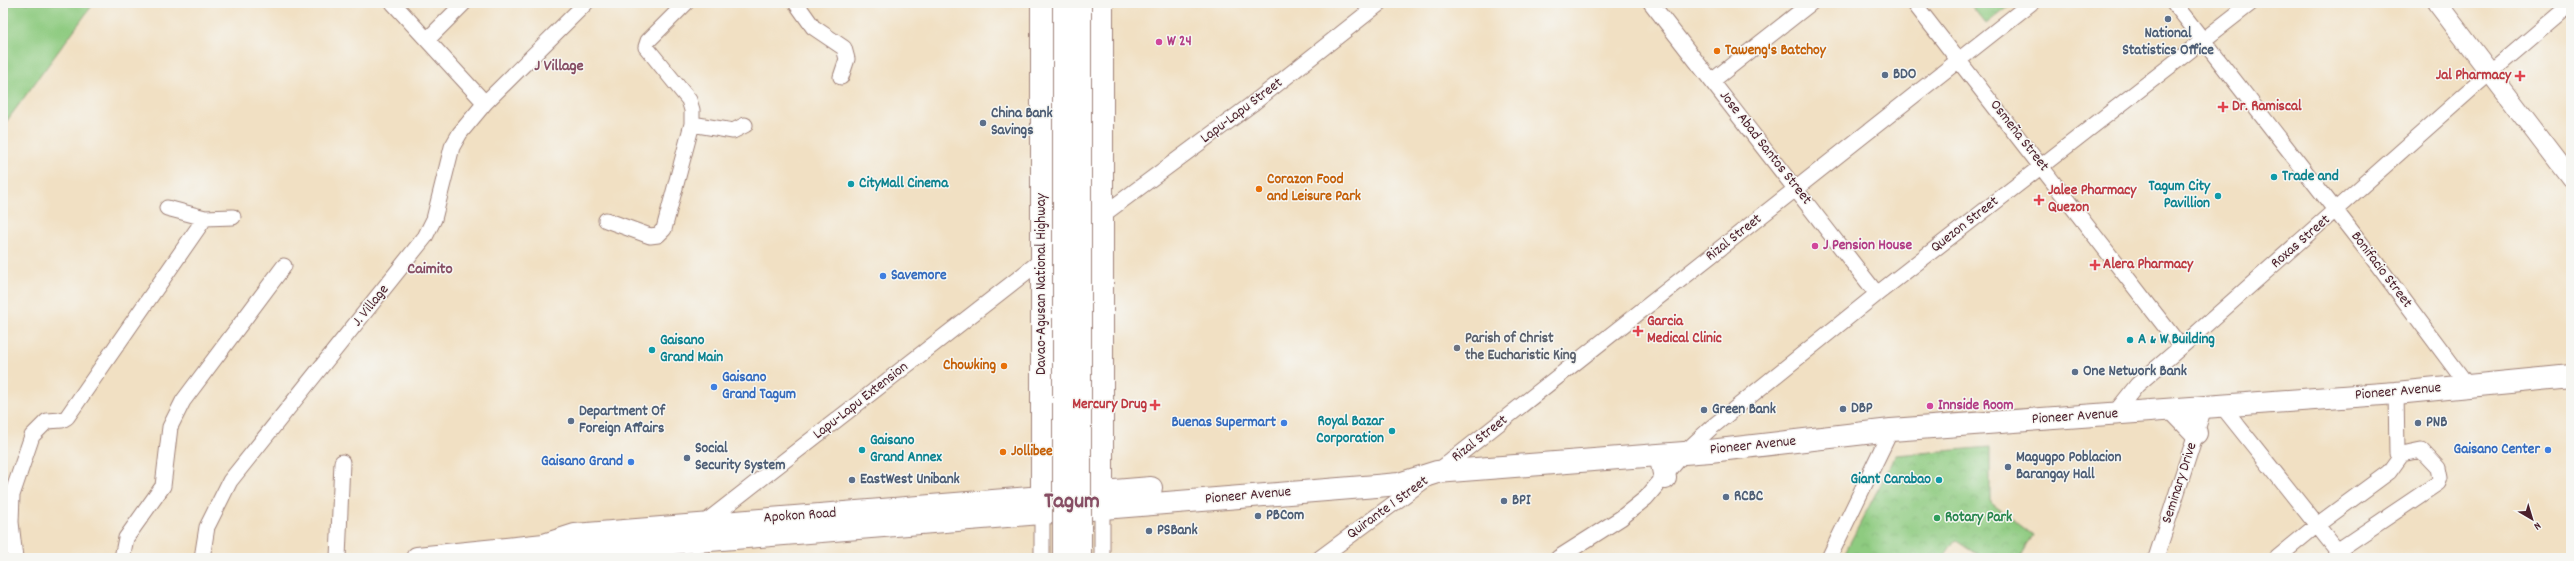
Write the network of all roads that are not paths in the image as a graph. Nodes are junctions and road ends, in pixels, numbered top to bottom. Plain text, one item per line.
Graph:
1 (393, 3) edge
2 (464, 3) edge
3 (586, 3) edge
4 (686, 3) edge
5 (796, 3) edge
6 (1042, 3) edge
7 (1064, 3) edge
8 (1080, 3) edge
9 (1102, 3) edge
10 (1380, 3) edge
11 (1651, 3) edge
12 (1811, 3) edge
13 (1914, 3) edge
14 (2031, 3) edge
15 (2174, 3) edge
16 (2251, 3) edge
17 (2437, 3) edge
18 (2571, 4) edge
19 (428, 39) junction
20 (2204, 40) junction
21 (1959, 60) junction
22 (2491, 72) junction
23 (841, 77) dead end
24 (1712, 81) junction
25 (485, 103) junction
26 (692, 124) junction
27 (744, 125) dead end
28 (2042, 166) junction
29 (2571, 179) edge
30 (1796, 189) junction
31 (167, 208) dead end
32 (2336, 211) junction
33 (1102, 216) junction
34 (233, 217) dead end
35 (205, 218) junction
36 (606, 220) dead end
37 (1042, 259) junction
38 (284, 266) dead end
39 (1877, 294) junction
40 (2180, 347) junction
41 (2571, 376) edge
42 (2468, 386) junction
43 (2396, 393) junction
44 (2213, 407) junction
45 (2174, 410) junction
46 (2114, 414) junction
47 (1891, 430) junction
48 (2196, 433) junction
49 (1684, 453) junction
50 (2402, 454) junction
51 (1660, 455) junction
52 (342, 462) dead end
53 (1437, 472) junction
54 (1665, 478) junction
55 (1094, 501) junction
56 (1050, 504) junction
57 (704, 523) junction
58 (2317, 525) junction
59 (680, 542) junction
60 (547, 551) edge
61 (2340, 555) edge
62 (15, 558) edge
63 (122, 558) edge
64 (202, 558) edge
65 (338, 558) edge
66 (417, 558) edge
67 (1042, 558) edge
68 (1058, 558) edge
69 (1064, 558) edge
70 (1080, 558) edge
71 (1087, 558) edge
72 (1102, 558) edge
73 (1320, 558) edge
74 (1558, 558) edge
75 (1828, 558) edge
76 (2156, 558) edge
77 (2277, 558) edge

1 - 19 street
2 - 19 street
3 - 25 street, J. Village
4 - 26 street
5 - 23 street
6 - 37 highway, Davao-Agusan National Highway
7 - 69 highway, Davao-Agusan National Highway, bridge
8 - 70 highway, bridge
9 - 33 highway
10 - 33 street, Lapu-Lapu Street
11 - 24 street, Jose Abad Santos Street
12 - 24 street
13 - 21 street, Osmeña Street
14 - 21 street, Rizal Street
15 - 20 street, Bonifacio Street
16 - 20 street, Quezon Street
17 - 22 main road
18 - 22 street, Roxas Street
19 - 25 street
20 - 28 street, Quezon Street
20 - 32 street, Bonifacio Street
21 - 28 street, Osmeña Street
21 - 30 street, Rizal Street
22 - 29 main road
22 - 32 street, Roxas Street
24 - 30 street, Jose Abad Santos Street
25 - 64 street, J. Village
26 - 27 street
26 - 36 street
28 - 39 street, Quezon Street
28 - 40 street, Osmeña Street
30 - 39 street, Jose Abad Santos Street
30 - 53 street, Rizal Street
31 - 35 street
32 - 40 street, Roxas Street
32 - 42 street, Bonifacio Street
33 - 37 street, Lapu-Lapu Street
33 - 55 highway
34 - 35 street
35 - 62 street
37 - 56 highway, Davao-Agusan National Highway
37 - 57 street, Lapu-Lapu Extension
38 - 63 street
39 - 49 street, Quezon Street
40 - 46 street, Roxas Street
41 - 42 highway, Pioneer Avenue
42 - 43 highway, Pioneer Avenue
43 - 44 highway, Pioneer Avenue
43 - 50 street
44 - 45 highway, Pioneer Avenue
44 - 48 street, Seminary Drive
44 - 58 street
45 - 46 highway, Pioneer Avenue
45 - 48 highway
46 - 47 highway, Pioneer Avenue
47 - 49 highway, Pioneer Avenue
47 - 75 street
48 - 76 street, Seminary Drive
49 - 51 highway, Pioneer Avenue
49 - 54 street, Quezon Street
50 - 58 street
50 - 61 street
51 - 53 highway, Pioneer Avenue
51 - 54 highway
52 - 65 street
53 - 55 highway, Pioneer Avenue
53 - 73 street, Quirante 1 Street
54 - 74 street, Quezon Street
55 - 56 highway, Pioneer Avenue
55 - 71 highway
55 - 72 street
56 - 57 highway, Apokon Road
56 - 59 highway, Apokon Road
56 - 67 street
56 - 68 highway, Davao-Agusan National Highway
57 - 59 street, Lapu-Lapu Extension
57 - 60 highway, Apokon Road
58 - 61 street
58 - 77 street
59 - 60 highway, Apokon Road
60 - 66 highway, Apokon Road

